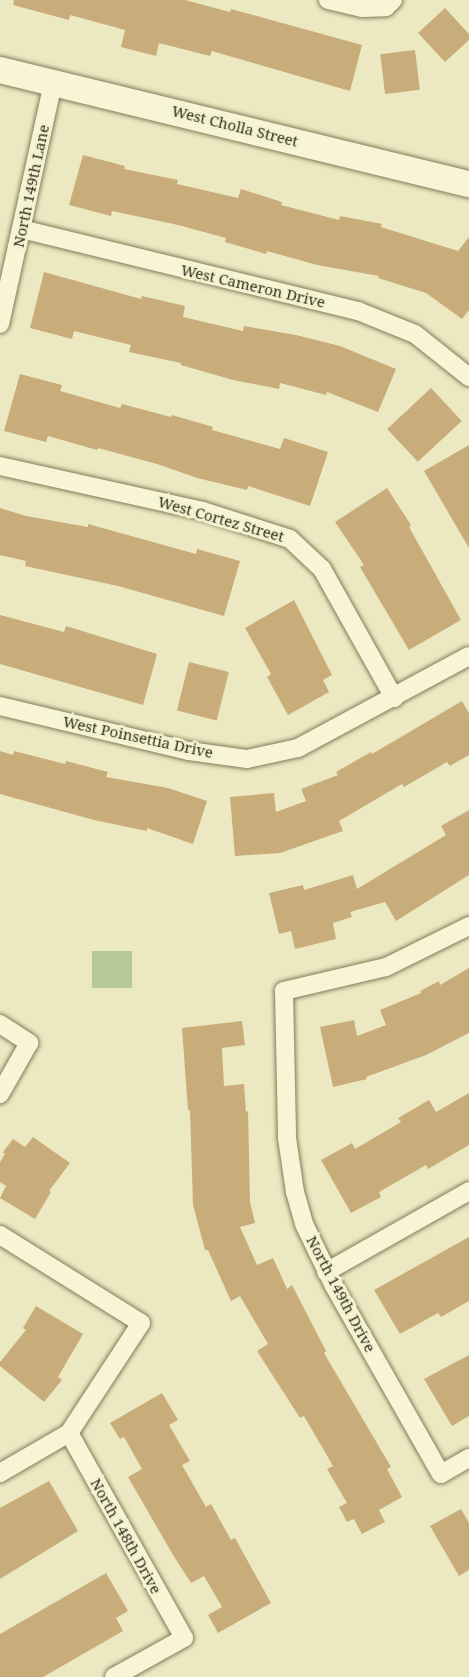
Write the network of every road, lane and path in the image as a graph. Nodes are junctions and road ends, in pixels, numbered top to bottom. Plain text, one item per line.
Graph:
1 (328, 0) edge
2 (389, 3) edge
3 (0, 70) edge
4 (53, 82) junction
5 (469, 184) edge
6 (21, 230) junction
7 (0, 324) edge
8 (469, 377) edge
9 (0, 466) edge
10 (469, 656) edge
11 (394, 698) junction
12 (0, 706) edge
13 (469, 926) edge
14 (0, 1024) edge
15 (0, 1094) edge
16 (469, 1191) edge
17 (0, 1235) edge
18 (326, 1272) junction
19 (69, 1433) junction
20 (469, 1458) edge
21 (0, 1473) edge
22 (114, 1677) edge

1 - 2 street
3 - 4 street, West Cholla Street
4 - 5 street, West Cholla Street
4 - 6 street, North 149th Lane
6 - 7 street, North 149th Lane
6 - 8 street, West Cameron Drive
9 - 11 street, West Cortez Street
10 - 11 street, West Poinsettia Drive
11 - 12 street, West Poinsettia Drive
13 - 18 street, North 149th Drive
14 - 15 street
16 - 18 street
17 - 19 street
18 - 20 street, North 149th Drive
19 - 21 street
19 - 22 street, North 148th Drive

